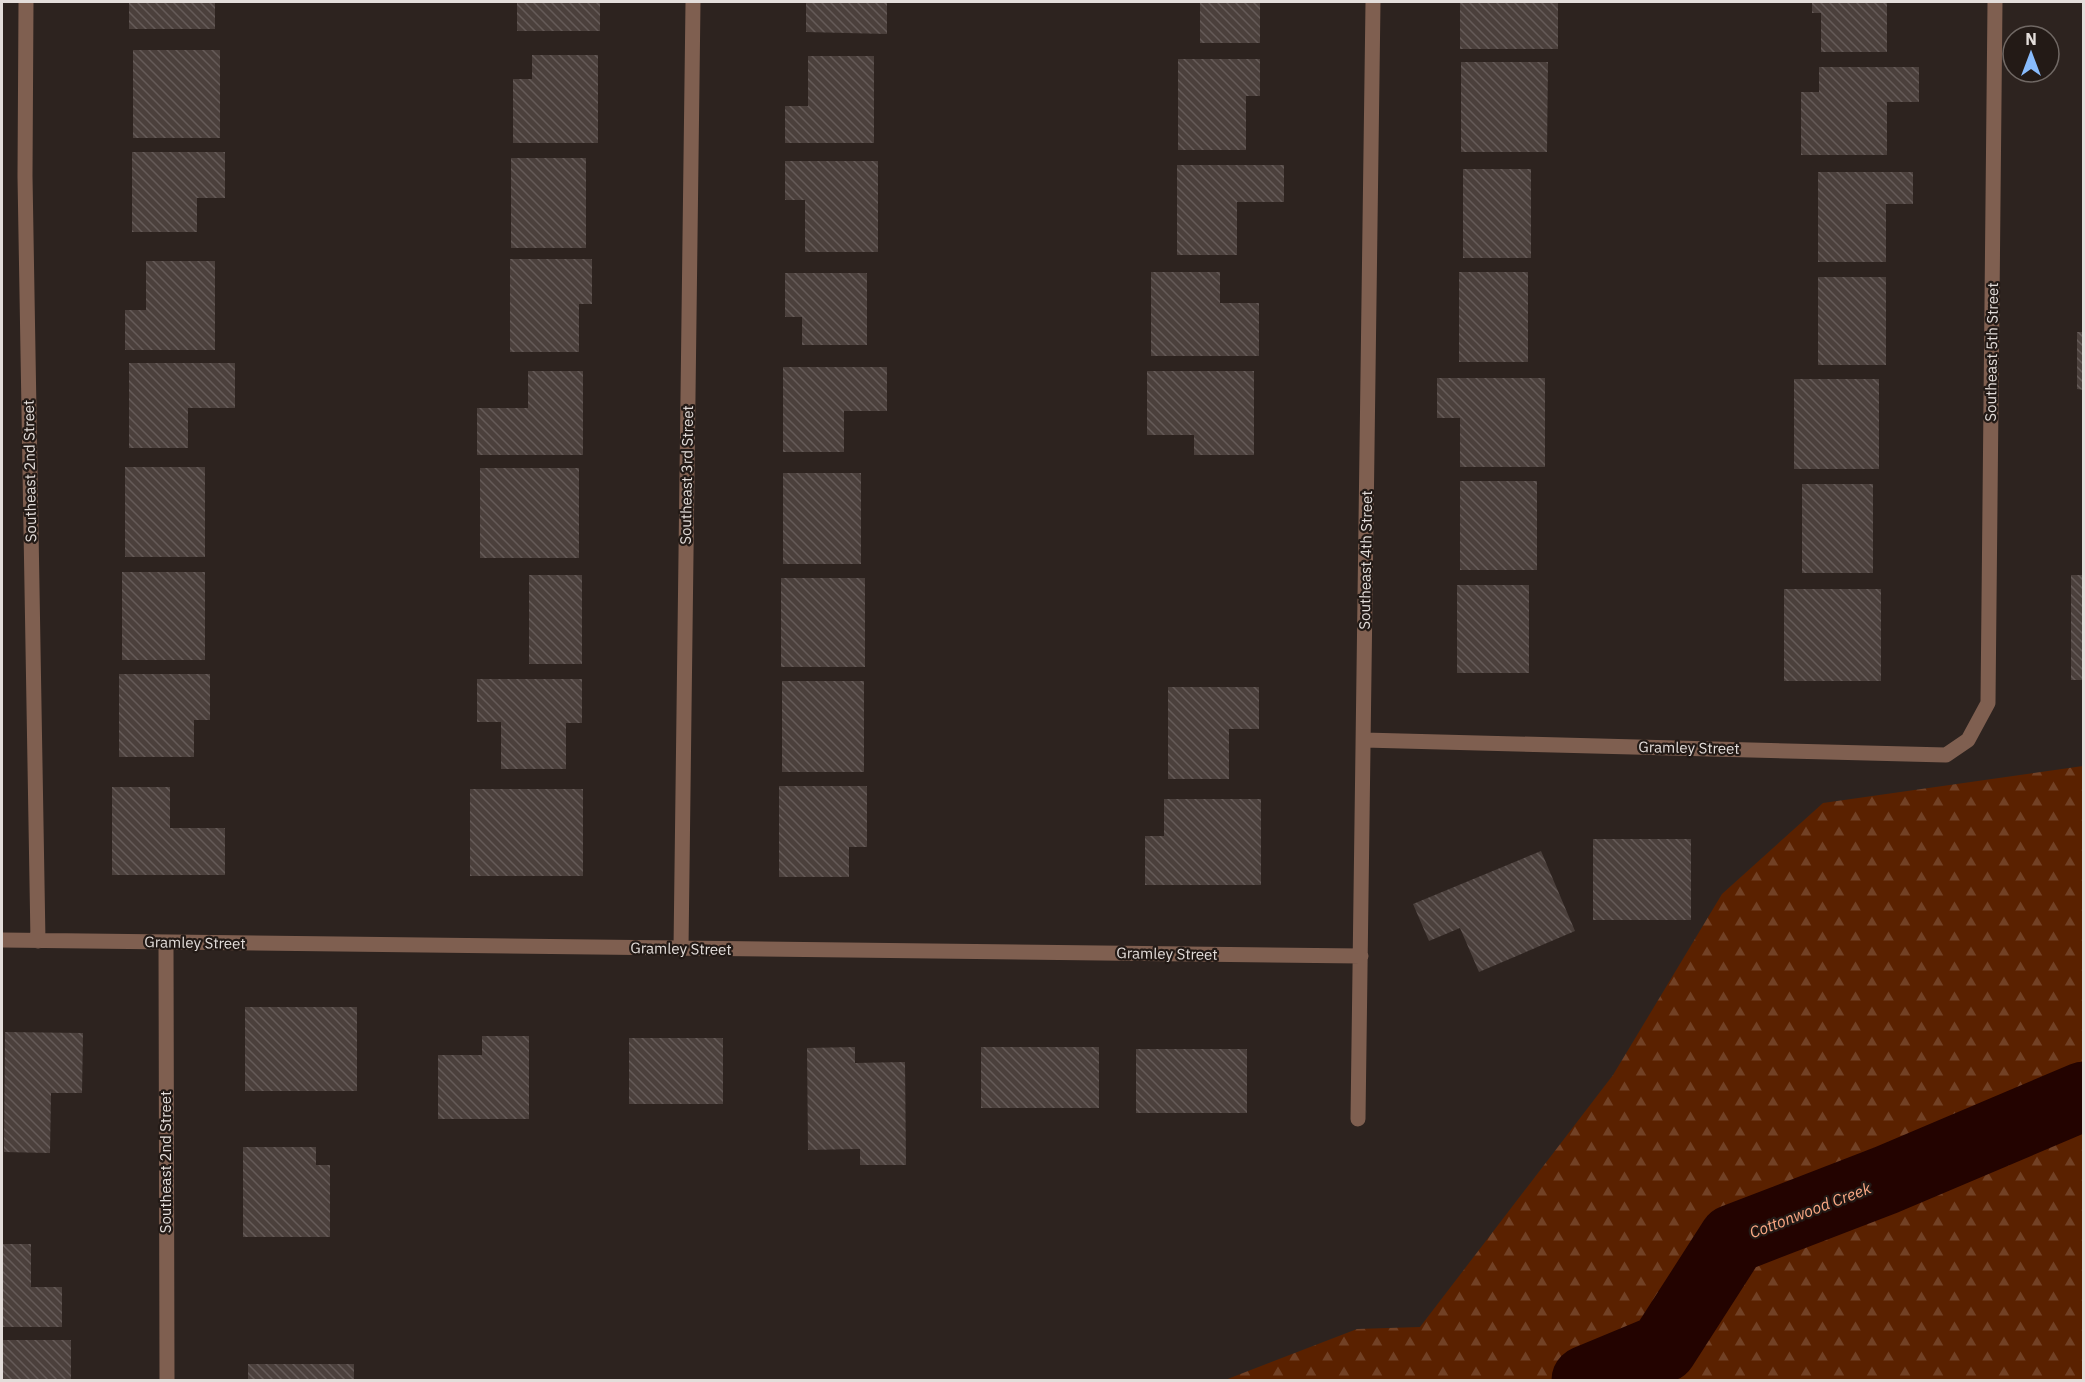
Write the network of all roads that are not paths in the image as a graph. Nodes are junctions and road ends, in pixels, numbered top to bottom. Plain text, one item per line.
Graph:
1 (26, 2) edge
2 (693, 2) edge
3 (1373, 2) edge
4 (1995, 2) edge
5 (1988, 703) joint
6 (1364, 740) junction
7 (2, 940) edge
8 (38, 941) junction
9 (166, 943) junction
10 (681, 949) junction
11 (1361, 957) junction
12 (1358, 1119) dead end
13 (167, 1380) edge

1 - 8 street, Southeast 2nd Street
2 - 10 street, Southeast 3rd Street
3 - 6 street, Southeast 4th Street
4 - 5 street, Southeast 5th Street
5 - 6 street, Gramley Street
6 - 11 street, Southeast 4th Street
7 - 8 street, Gramley Street
8 - 9 street, Gramley Street
9 - 10 street, Gramley Street
9 - 13 street, Southeast 2nd Street
10 - 11 street, Gramley Street
11 - 12 street, Southeast 4th Street

